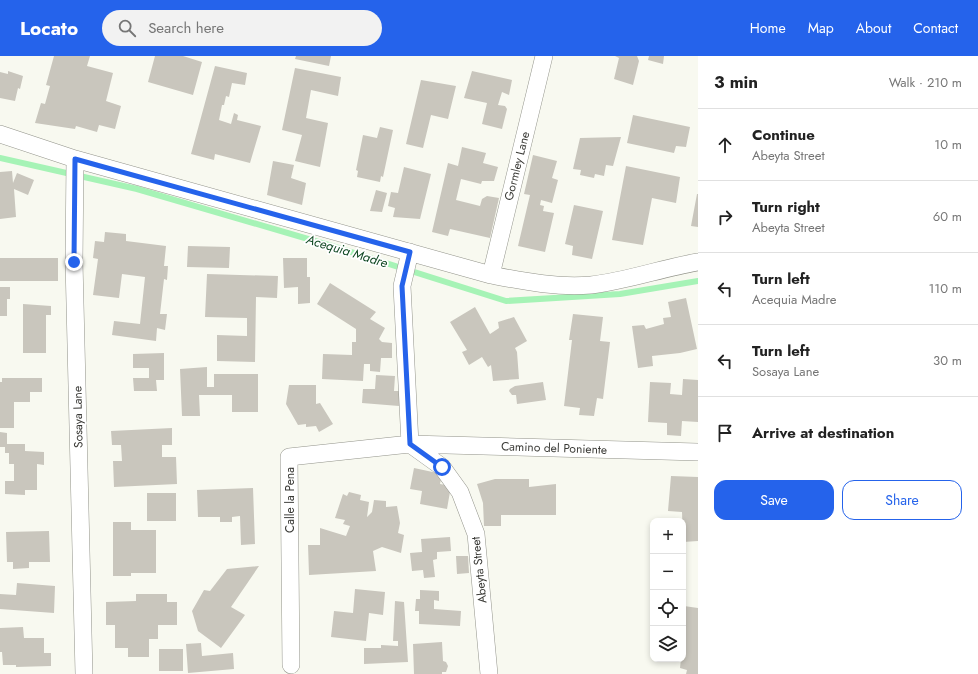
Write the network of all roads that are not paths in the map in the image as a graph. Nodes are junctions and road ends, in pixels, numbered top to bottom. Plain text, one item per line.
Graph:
1 (544, 56) edge
2 (0, 134) edge
3 (75, 159) junction
4 (410, 252) junction
5 (698, 262) edge
6 (491, 275) junction
7 (410, 444) junction
8 (698, 452) edge
9 (291, 665) dead end
10 (84, 674) edge
11 (489, 674) edge

1 - 6 street, Gormley Lane
2 - 3 street
3 - 4 street
3 - 10 street, Sosaya Lane
4 - 6 street
4 - 7 street
5 - 6 street
7 - 8 street, Camino del Poniente
7 - 9 street, Calle la Pena
7 - 11 street, Abeyta Street

